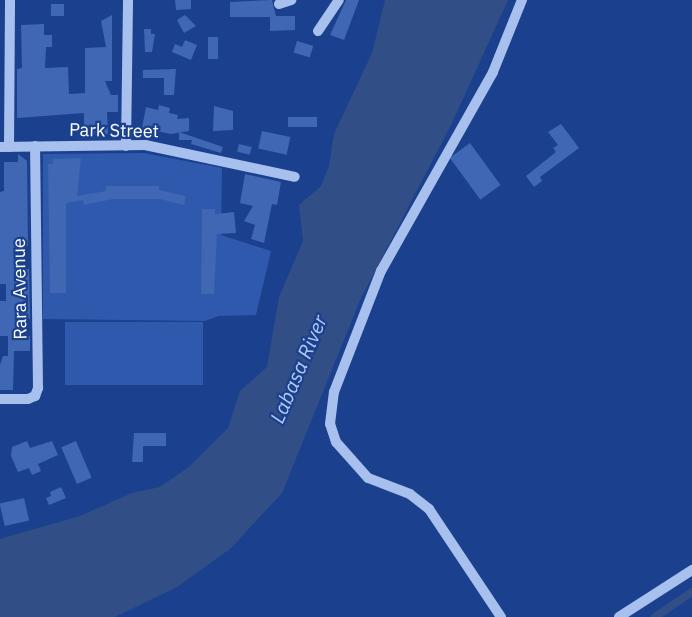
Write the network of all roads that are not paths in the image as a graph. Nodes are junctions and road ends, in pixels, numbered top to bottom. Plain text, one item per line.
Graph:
1 (10, 0) edge
2 (128, 0) edge
3 (291, 0) edge
4 (339, 0) edge
5 (522, 0) edge
6 (279, 4) dead end
7 (318, 31) dead end
8 (35, 146) junction
9 (126, 146) junction
10 (4, 147) edge
11 (295, 177) dead end
12 (0, 399) edge
13 (692, 570) edge
14 (501, 617) edge
15 (619, 617) edge

1 - 10 street
2 - 9 street
3 - 6 street
4 - 7 street
5 - 14 street
8 - 9 street, Park Street
8 - 10 street, Park Street
8 - 12 street, Rara Avenue
9 - 11 street, Park Street
13 - 15 street

